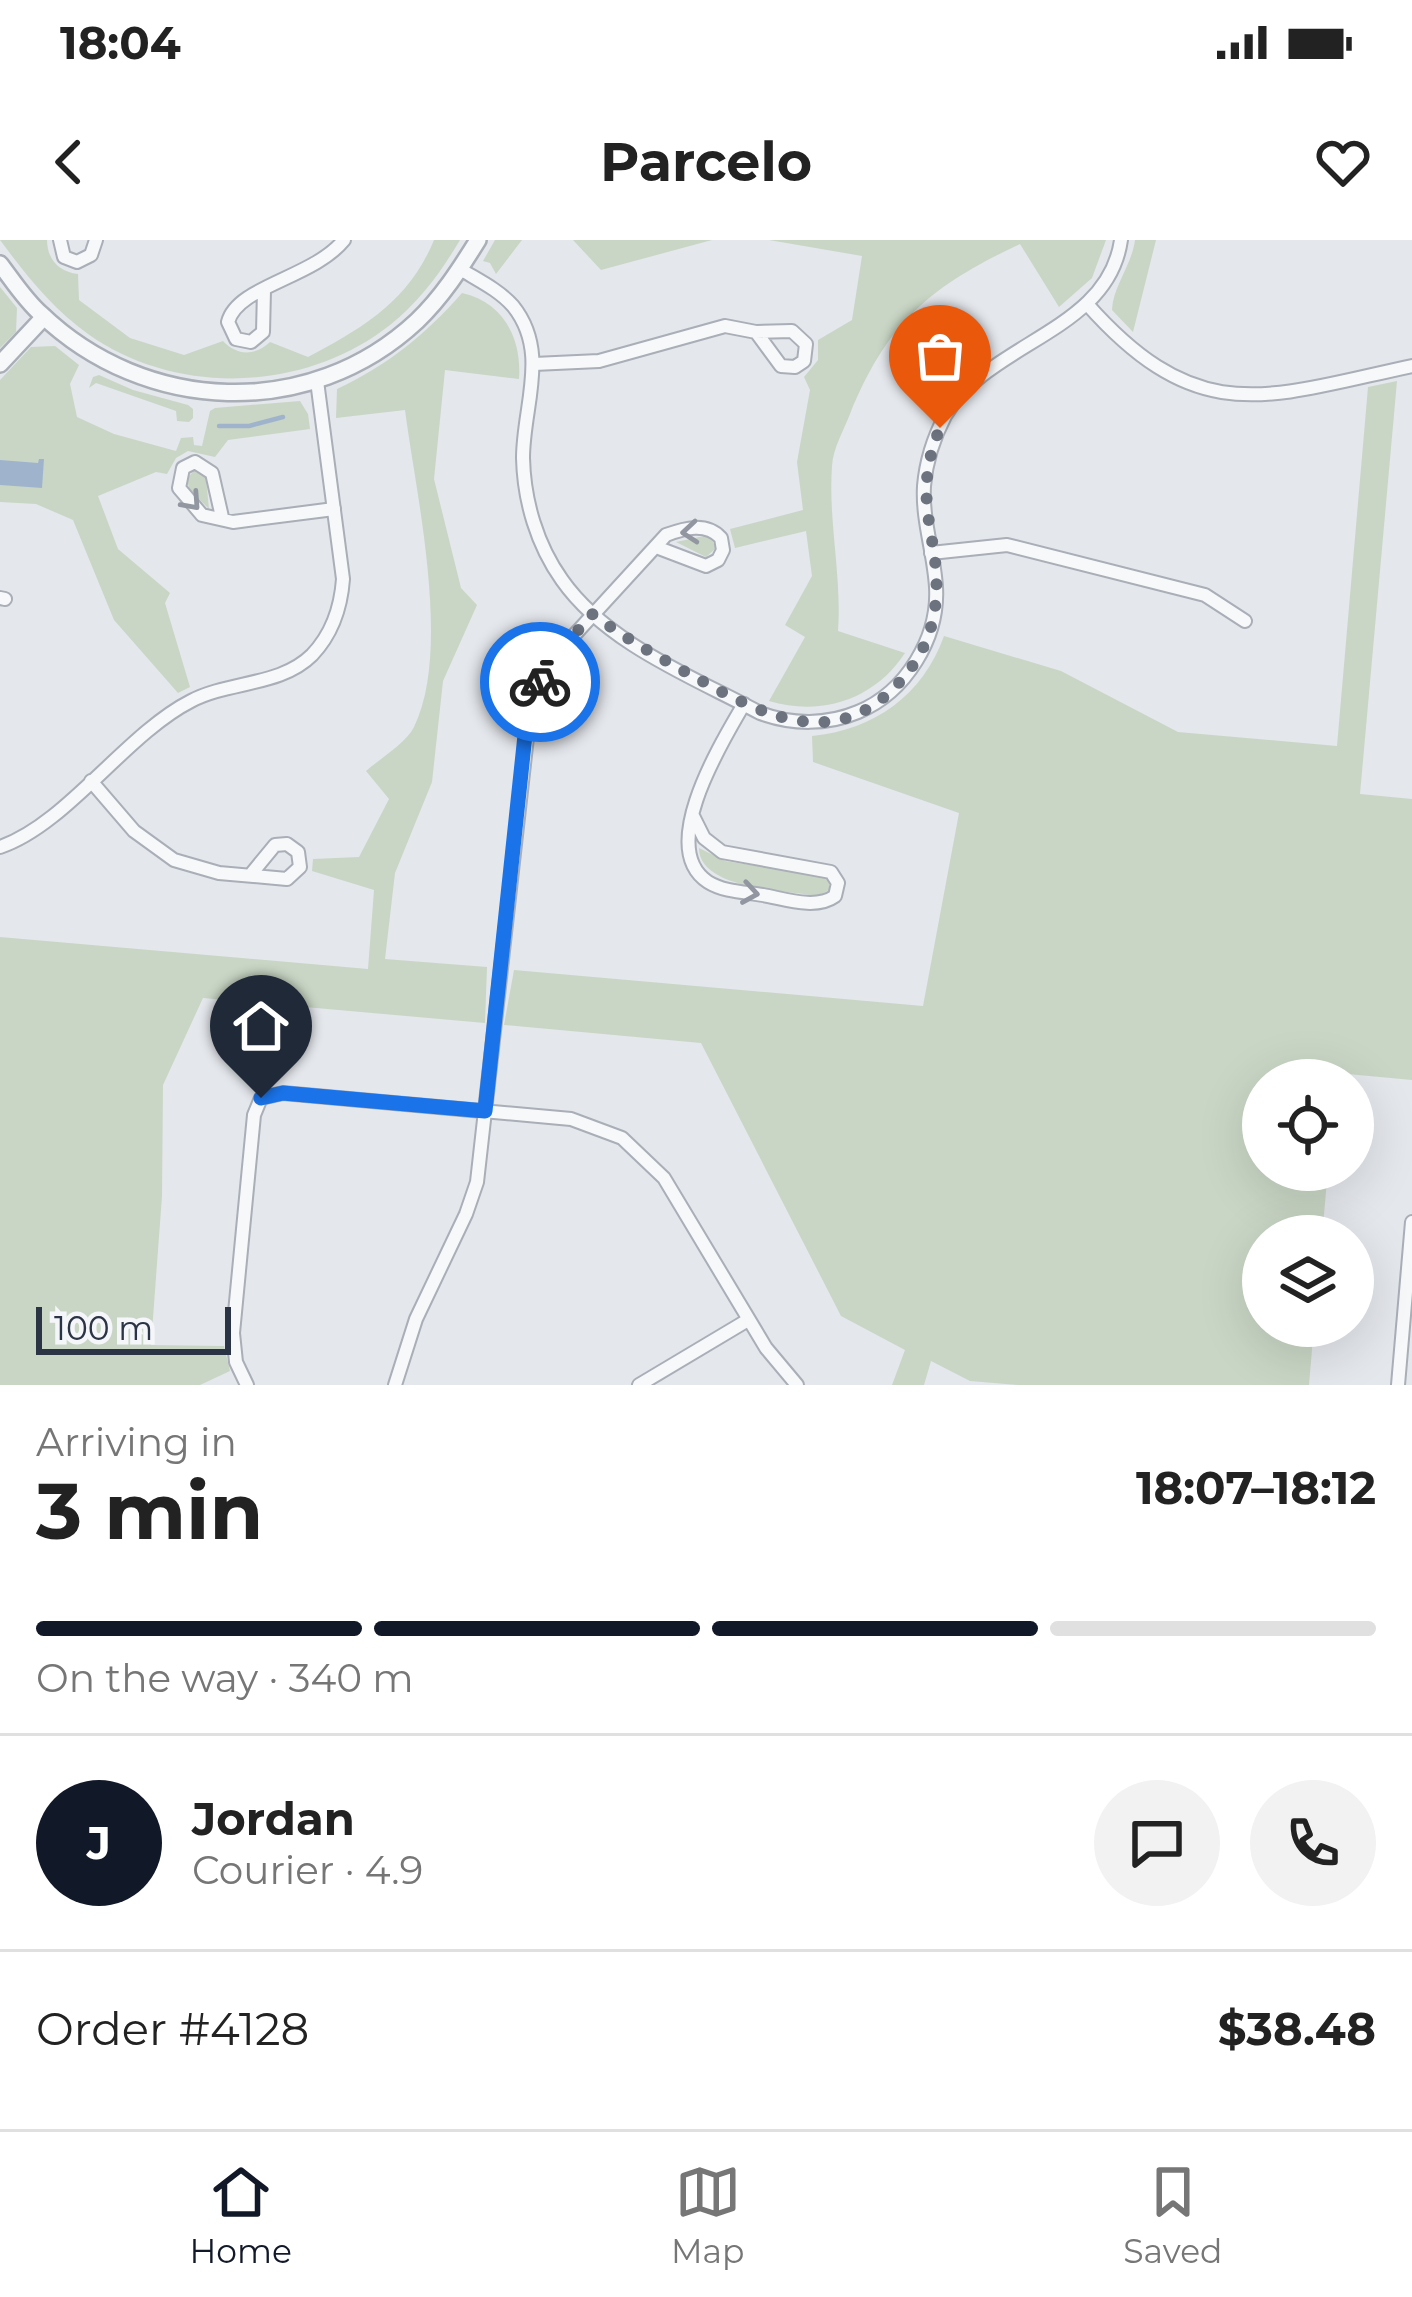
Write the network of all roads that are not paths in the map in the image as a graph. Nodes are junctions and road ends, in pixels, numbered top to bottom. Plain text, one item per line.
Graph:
1 (60, 240) edge
2 (96, 240) edge
3 (344, 240) edge
4 (478, 240) edge
5 (1121, 240) edge
6 (0, 264) edge
7 (460, 269) junction
8 (264, 290) dead end
9 (1087, 304) junction
10 (44, 317) junction
11 (755, 332) dead end
12 (0, 364) edge
13 (534, 364) junction
14 (1412, 366) edge
15 (317, 381) junction
16 (334, 509) junction
17 (222, 517) junction
18 (656, 547) junction
19 (931, 553) junction
20 (592, 614) junction
21 (1245, 621) dead end
22 (310, 657) junction
23 (322, 669) dead end
24 (744, 704) junction
25 (91, 781) junction
26 (693, 816) junction
27 (0, 847) edge
28 (252, 873) dead end
29 (485, 1111) junction
30 (632, 1125) dead end
31 (622, 1138) junction
32 (1412, 1222) edge
33 (748, 1320) junction
34 (247, 1385) edge
35 (395, 1385) edge
36 (639, 1385) edge
37 (797, 1385) edge
38 (1398, 1385) edge

1 - 2 street
3 - 8 street
4 - 7 street
5 - 9 street
6 - 10 street
7 - 13 street
7 - 15 street
9 - 14 street
9 - 19 street
10 - 12 street
10 - 15 street
11 - 13 street
13 - 20 street
15 - 16 street
16 - 17 street
16 - 22 street
17 -> 17 street
18 -> 18 street
18 - 20 street
19 - 21 street
19 - 24 street
20 - 24 street
20 - 29 street
22 - 23 street
22 - 25 street
24 - 26 street
25 - 27 street
25 - 28 street
26 -> 26 street
29 - 31 street
29 - 34 street
29 - 35 street
30 - 31 street
31 - 33 street
32 - 38 street
33 - 36 street
33 - 37 street

